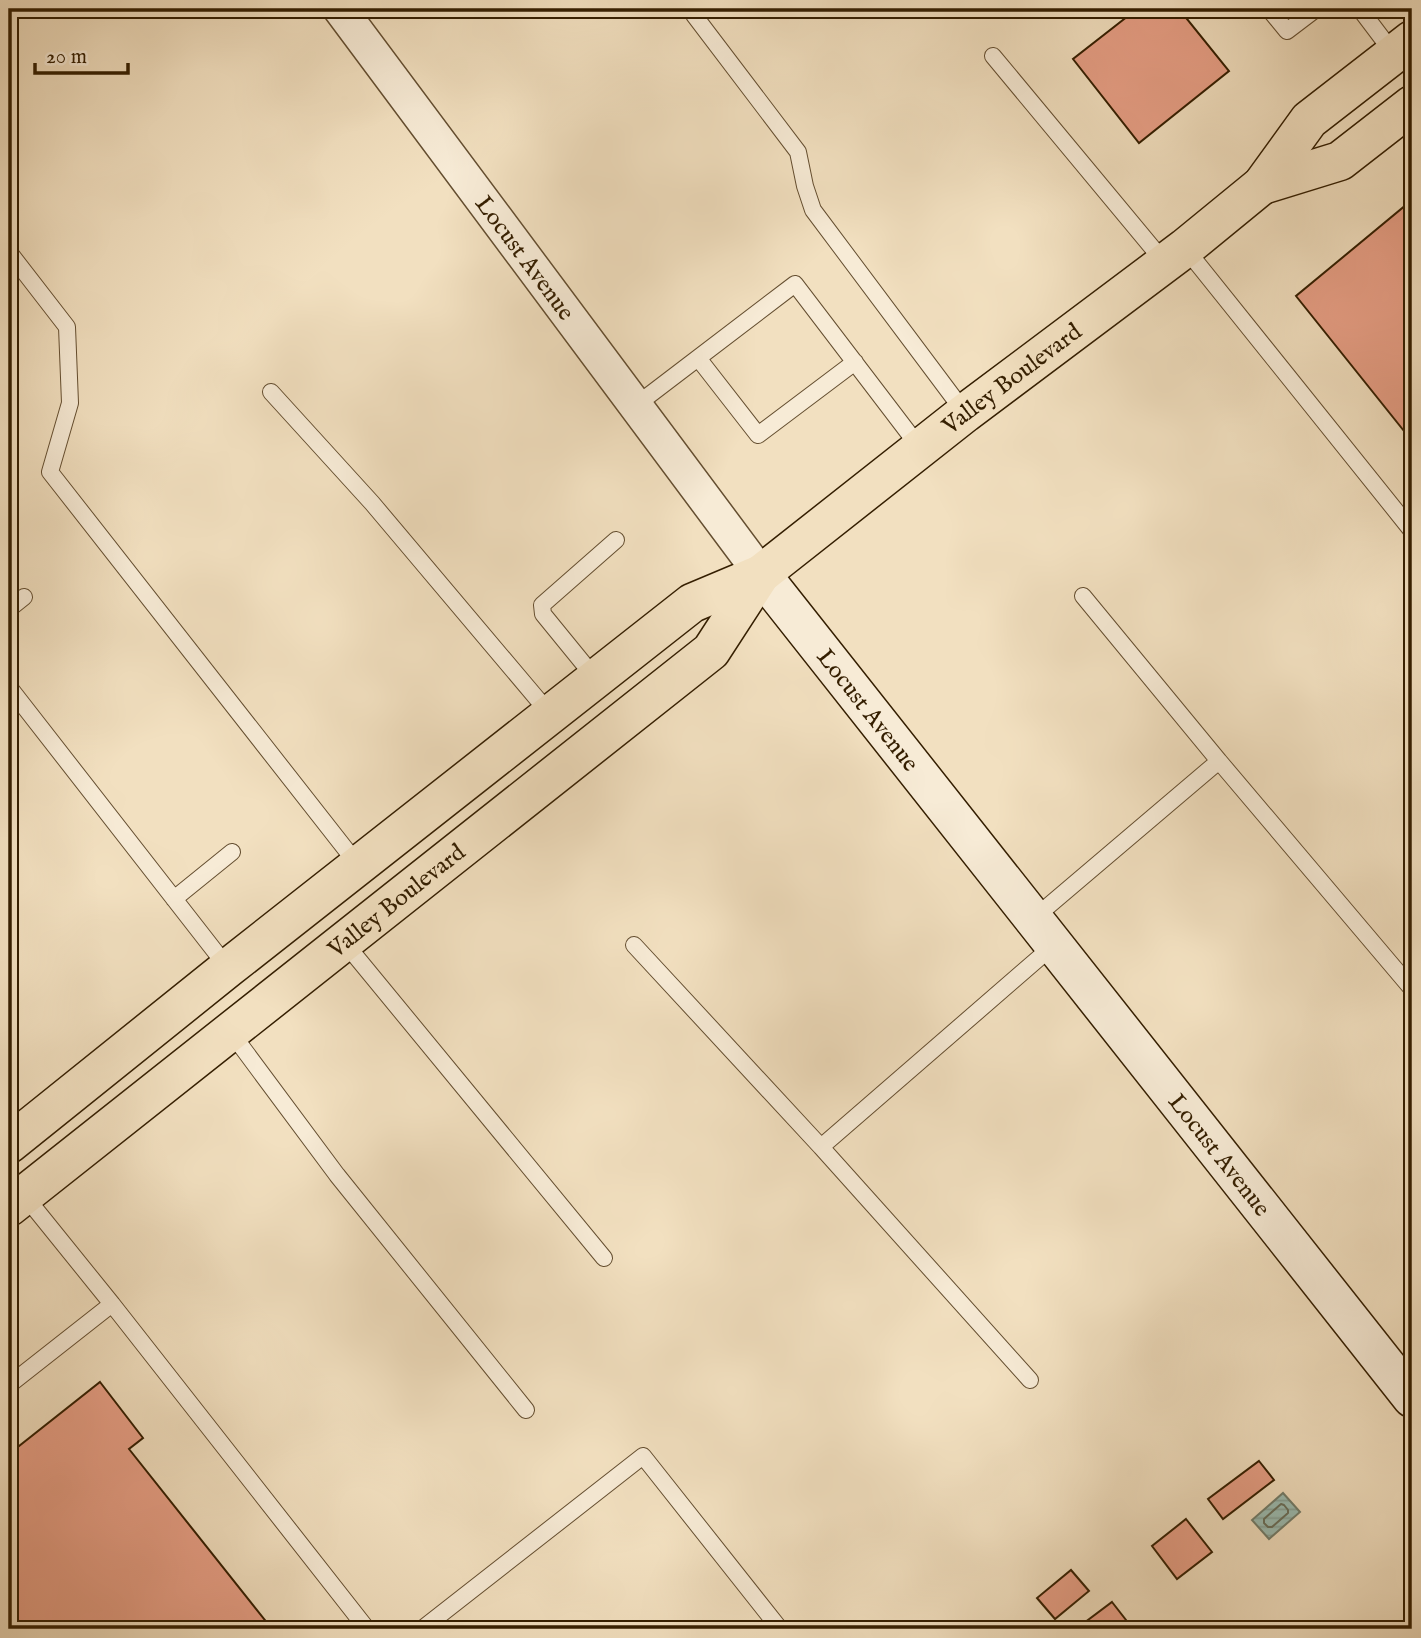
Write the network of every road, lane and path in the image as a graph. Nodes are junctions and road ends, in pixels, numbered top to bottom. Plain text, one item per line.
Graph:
1 (340, 9) edge
2 (1269, 9) edge
3 (1315, 9) edge
4 (1360, 9) edge
5 (694, 15) dead end
6 (1403, 47) edge
7 (993, 56) dead end
8 (1412, 105) edge
9 (1262, 185) junction
10 (9, 252) edge
11 (1175, 256) junction
12 (698, 358) junction
13 (855, 362) junction
14 (271, 392) dead end
15 (635, 405) junction
16 (965, 413) junction
17 (920, 448) junction
18 (1412, 531) edge
19 (616, 540) dead end
20 (761, 574) junction
21 (1083, 596) dead end
22 (24, 597) dead end
23 (9, 609) edge
24 (596, 679) junction
25 (9, 687) edge
26 (550, 714) junction
27 (1219, 761) junction
28 (232, 852) dead end
29 (358, 865) junction
30 (174, 899) junction
31 (1044, 932) junction
32 (344, 942) junction
33 (634, 945) dead end
34 (228, 968) junction
35 (1412, 989) edge
36 (230, 1031) junction
37 (9, 1144) edge
38 (821, 1147) junction
39 (16, 1201) edge
40 (604, 1258) dead end
41 (112, 1304) junction
42 (1030, 1380) dead end
43 (9, 1385) edge
44 (1412, 1398) edge
45 (526, 1410) dead end
46 (367, 1629) edge
47 (422, 1629) edge
48 (780, 1629) edge

1 - 15 street, Locust Avenue
2 - 3 lane
4 - 6 lane
5 - 16 lane
6 - 9 main road, Valley Boulevard
7 - 11 lane
8 - 9 main road, Valley Boulevard
9 - 11 main road, Valley Boulevard
10 - 29 lane
11 - 16 main road, Valley Boulevard
11 - 18 lane
12 - 13 lane
12 - 13 lane
12 - 15 lane
13 - 17 lane
14 - 26 lane
15 - 20 street, Locust Avenue
16 - 17 main road, Valley Boulevard
17 - 20 main road, Valley Boulevard
19 - 24 lane
20 - 24 main road, Valley Boulevard
20 - 31 street, Locust Avenue
20 - 32 main road, Valley Boulevard
21 - 27 lane
22 - 23 lane
24 - 26 main road, Valley Boulevard
25 - 30 lane
26 - 29 main road, Valley Boulevard
27 - 31 lane
27 - 35 lane
28 - 30 lane
29 - 34 main road, Valley Boulevard
30 - 34 lane
31 - 38 lane
31 - 44 street, Locust Avenue
32 - 36 main road, Valley Boulevard
32 - 40 lane
33 - 38 lane
34 - 37 main road, Valley Boulevard
36 - 39 main road, Valley Boulevard
36 - 45 lane
38 - 42 lane
39 - 41 lane
41 - 43 lane
41 - 46 lane
47 - 48 lane

